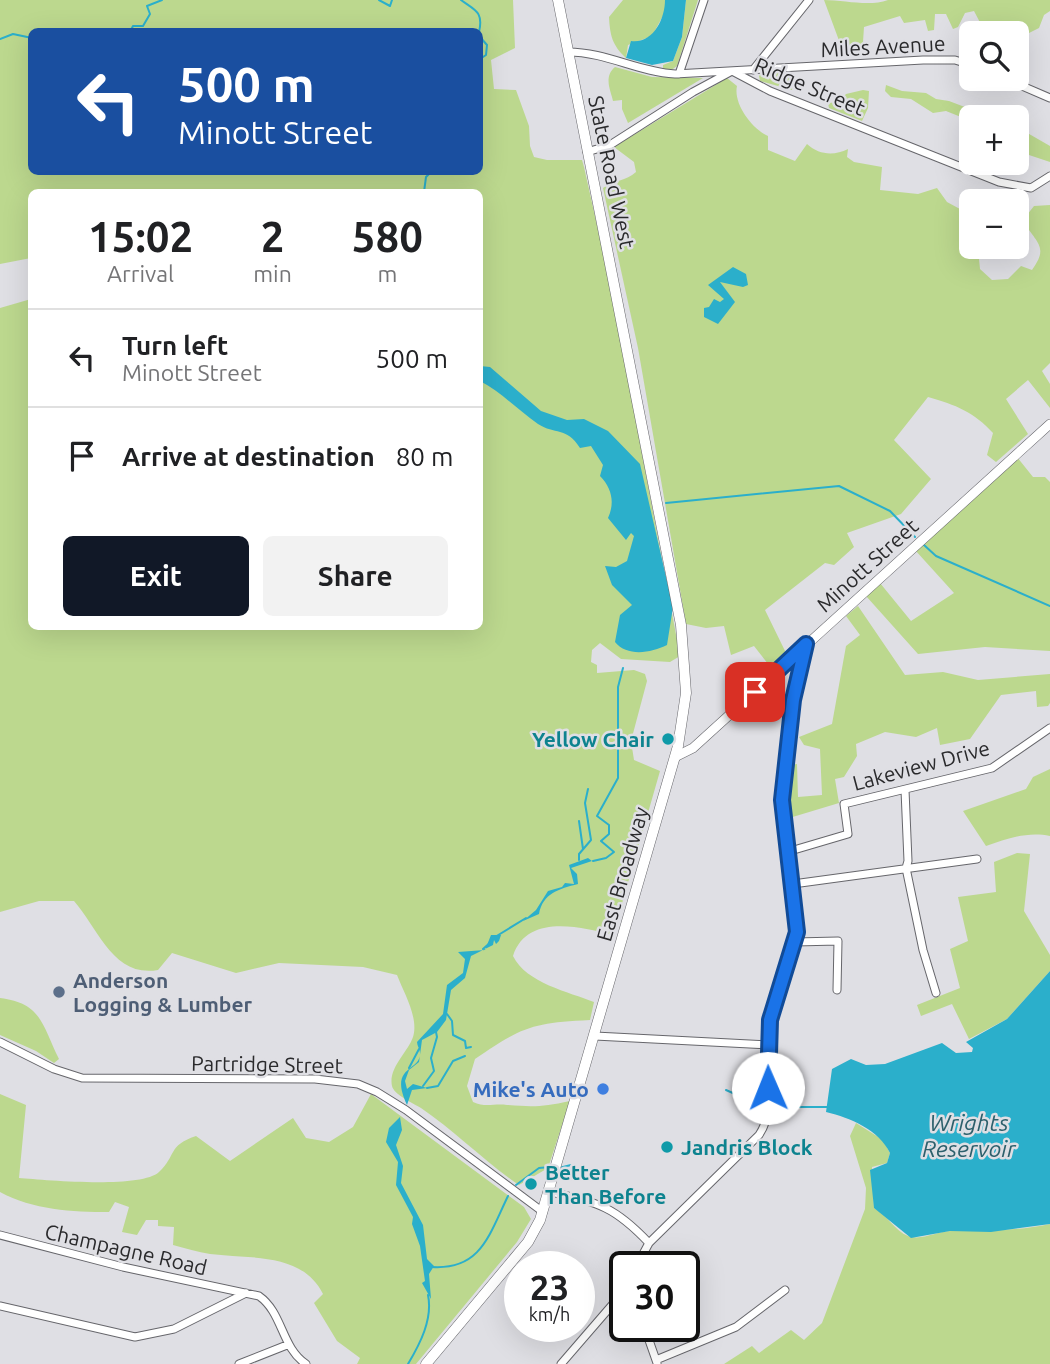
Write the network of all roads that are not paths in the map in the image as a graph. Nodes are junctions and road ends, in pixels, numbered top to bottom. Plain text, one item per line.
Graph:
1 (558, 0) edge
2 (705, 0) edge
3 (809, 0) edge
4 (568, 52) junction
5 (959, 63) edge
6 (753, 69) junction
7 (732, 71) junction
8 (679, 74) junction
9 (1029, 88) edge
10 (1050, 97) edge
11 (587, 152) junction
12 (1050, 176) edge
13 (628, 351) joint
14 (1050, 424) edge
15 (806, 644) junction
16 (1050, 728) edge
17 (675, 757) junction
18 (905, 790) junction
19 (786, 852) junction
20 (978, 859) dead end
21 (906, 868) junction
22 (793, 884) junction
23 (795, 942) junction
24 (837, 990) dead end
25 (936, 993) dead end
26 (595, 1036) junction
27 (0, 1042) edge
28 (767, 1045) junction
29 (550, 1192) junction
30 (543, 1212) junction
31 (0, 1236) edge
32 (649, 1243) junction
33 (645, 1251) edge
34 (785, 1290) dead end
35 (247, 1293) junction
36 (0, 1306) edge
37 (609, 1308) edge
38 (650, 1342) edge
39 (287, 1345) junction
40 (657, 1362) edge
41 (239, 1364) edge
42 (306, 1364) edge
43 (426, 1364) edge
44 (561, 1364) edge

1 - 4 main road, State Road West
2 - 8 street
3 - 6 street
4 - 8 street, Miles Avenue
4 - 11 main road, State Road West
5 - 6 street, Miles Avenue
6 - 7 street, Miles Avenue
7 - 8 street, Miles Avenue
7 - 11 street, Ridge Street
7 - 12 street, Ridge Street
9 - 10 street
11 - 13 main road, State Road West
13 - 17 main road, East Broadway
14 - 15 street, Minott Street
15 - 17 street, Minott Street
15 - 19 street
16 - 18 street, Lakeview Drive
17 - 26 main road, East Broadway
18 - 19 street, Lakeview Drive
18 - 21 street
19 - 22 street
20 - 21 street
21 - 22 street
21 - 25 street
22 - 23 street
23 - 24 street
23 - 28 street
26 - 28 street
26 - 29 main road, East Broadway
27 - 30 street, Partridge Street
28 - 32 street
29 - 30 main road, East Broadway
29 - 32 street
30 - 43 main road, East Broadway
31 - 35 street, Champagne Road
32 - 33 street
34 - 40 street
35 - 36 street
35 - 39 street
37 - 44 street
38 - 40 street
39 - 41 street
39 - 42 street

